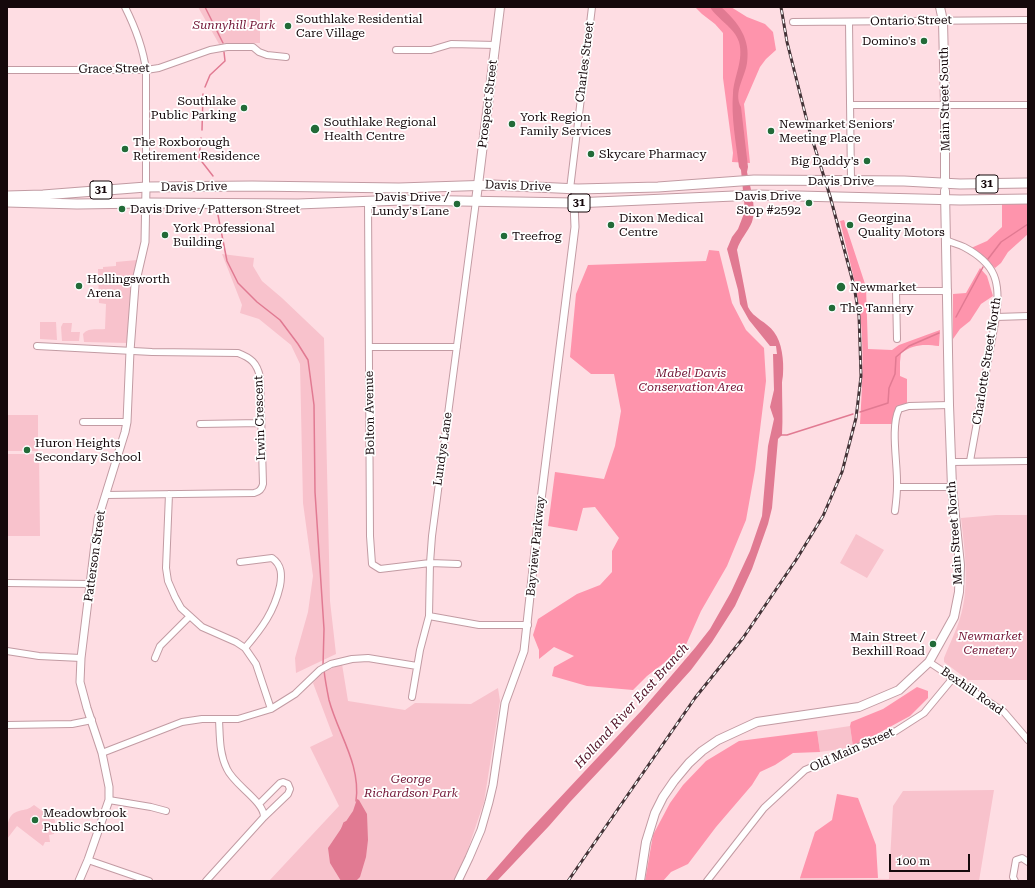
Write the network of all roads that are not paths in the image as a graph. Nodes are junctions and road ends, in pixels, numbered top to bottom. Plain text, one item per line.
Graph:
1 (125, 7) edge
2 (500, 7) edge
3 (592, 7) edge
4 (940, 7) edge
5 (1028, 20) edge
6 (943, 21) junction
7 (793, 22) dead end
8 (849, 22) junction
9 (496, 45) junction
10 (396, 50) dead end
11 (286, 56) dead end
12 (7, 70) edge
13 (146, 70) junction
14 (851, 105) junction
15 (1028, 105) edge
16 (946, 106) junction
17 (851, 181) junction
18 (1028, 183) edge
19 (478, 185) junction
20 (146, 187) junction
21 (570, 189) junction
22 (945, 191) junction
23 (7, 196) edge
24 (1028, 199) edge
25 (476, 201) junction
26 (7, 202) edge
27 (368, 202) junction
28 (146, 203) junction
29 (574, 203) junction
30 (946, 240) junction
31 (948, 291) junction
32 (1028, 316) edge
33 (996, 317) junction
34 (896, 339) dead end
35 (37, 346) dead end
36 (369, 347) junction
37 (456, 347) junction
38 (130, 351) junction
39 (949, 405) junction
40 (83, 422) dead end
41 (127, 422) junction
42 (261, 423) junction
43 (200, 424) dead end
44 (970, 461) junction
45 (1028, 461) edge
46 (951, 462) junction
47 (897, 487) junction
48 (952, 487) junction
49 (106, 494) junction
50 (169, 494) junction
51 (895, 511) dead end
52 (240, 562) dead end
53 (430, 563) junction
54 (458, 564) dead end
55 (7, 583) edge
56 (90, 584) junction
57 (190, 616) junction
58 (429, 616) junction
59 (528, 625) junction
60 (245, 648) junction
61 (7, 652) edge
62 (80, 658) junction
63 (155, 658) dead end
64 (929, 662) junction
65 (417, 666) junction
66 (953, 678) junction
67 (412, 697) dead end
68 (272, 709) junction
69 (92, 720) junction
70 (219, 720) junction
71 (7, 725) edge
72 (1028, 740) edge
73 (102, 753) junction
74 (109, 800) junction
75 (259, 804) junction
76 (166, 811) dead end
77 (264, 817) junction
78 (88, 860) junction
79 (1028, 862) edge
80 (79, 881) edge
81 (149, 881) edge
82 (206, 881) edge
83 (458, 881) edge
84 (640, 881) edge
85 (707, 881) edge
86 (1015, 881) edge

1 - 13 street
2 - 9 main road, Prospect Street
3 - 21 street, Charles Street
4 - 6 main road, Main Street South
5 - 6 street, Ontario Street
6 - 8 street, Ontario Street
6 - 16 main road, Main Street South
7 - 8 street, Ontario Street
8 - 14 street
9 - 10 street
9 - 19 main road, Prospect Street
11 - 13 street, Grace Street
12 - 13 street, Grace Street
13 - 20 street
14 - 16 street
14 - 17 street
15 - 16 street
16 - 22 main road, Main Street South
17 - 21 main road, Davis Drive / 31
17 - 22 main road, Davis Drive / 31
18 - 22 main road, Davis Drive / 31
19 - 20 main road, Davis Drive / 31
19 - 21 main road, Davis Drive / 31
19 - 25 main road, Prospect Street
20 - 23 main road, Davis Drive / 31
20 - 28 street, Patterson Street
22 - 24 main road, Davis Drive / 31
22 - 29 main road, Davis Drive / 31
22 - 30 main road, Main Street North
25 - 27 main road, Davis Drive / 31
25 - 29 main road, Davis Drive / 31
25 - 37 street, Lundys Lane
26 - 28 main road, Davis Drive / 31
27 - 28 main road, Davis Drive / 31
27 - 36 street, Bolton Avenue
28 - 38 street, Patterson Street
29 - 59 street, Bayview Parkway
30 - 31 main road, Main Street North
30 - 33 street, Charlotte Street North
31 - 34 street
31 - 39 main road, Main Street North
32 - 33 street
33 - 44 street, Charlotte Street North
35 - 38 street, Irwin Crescent
36 - 37 street
36 - 53 street, Bolton Avenue
37 - 53 street, Lundys Lane
38 - 41 street, Patterson Street
38 - 42 street, Irwin Crescent
39 - 46 main road, Main Street North
39 - 47 street
40 - 41 street
41 - 49 street, Patterson Street
42 - 43 street
42 - 50 street, Irwin Crescent
44 - 45 street
44 - 46 street
46 - 48 main road, Main Street North
47 - 48 street
47 - 51 street
48 - 64 main road, Main Street North
49 - 50 street, Irwin Crescent
49 - 56 street, Patterson Street
50 - 57 street
52 - 60 street
53 - 54 street
53 - 58 street, Lundys Lane
55 - 56 street
56 - 62 street, Patterson Street
57 - 60 street
57 - 63 street
58 - 59 street
58 - 65 street, Lundys Lane
59 - 83 street, Bayview Parkway
60 - 68 street
61 - 62 street
62 - 69 street, Patterson Street
64 - 66 street, Bexhill Road
64 - 84 main road, Main Street North
65 - 67 street, Lundys Lane
65 - 68 street
66 - 72 street, Bexhill Road
66 - 85 street, Old Main Street
68 - 70 street
69 - 71 street
69 - 73 street, Patterson Street
70 - 73 street
70 - 75 street
73 - 74 street, Patterson Street
74 - 76 street
74 - 78 street, Patterson Street
75 - 77 street
75 - 77 street
77 - 82 street
78 - 80 street, Patterson Street
78 - 81 street
79 - 86 street

